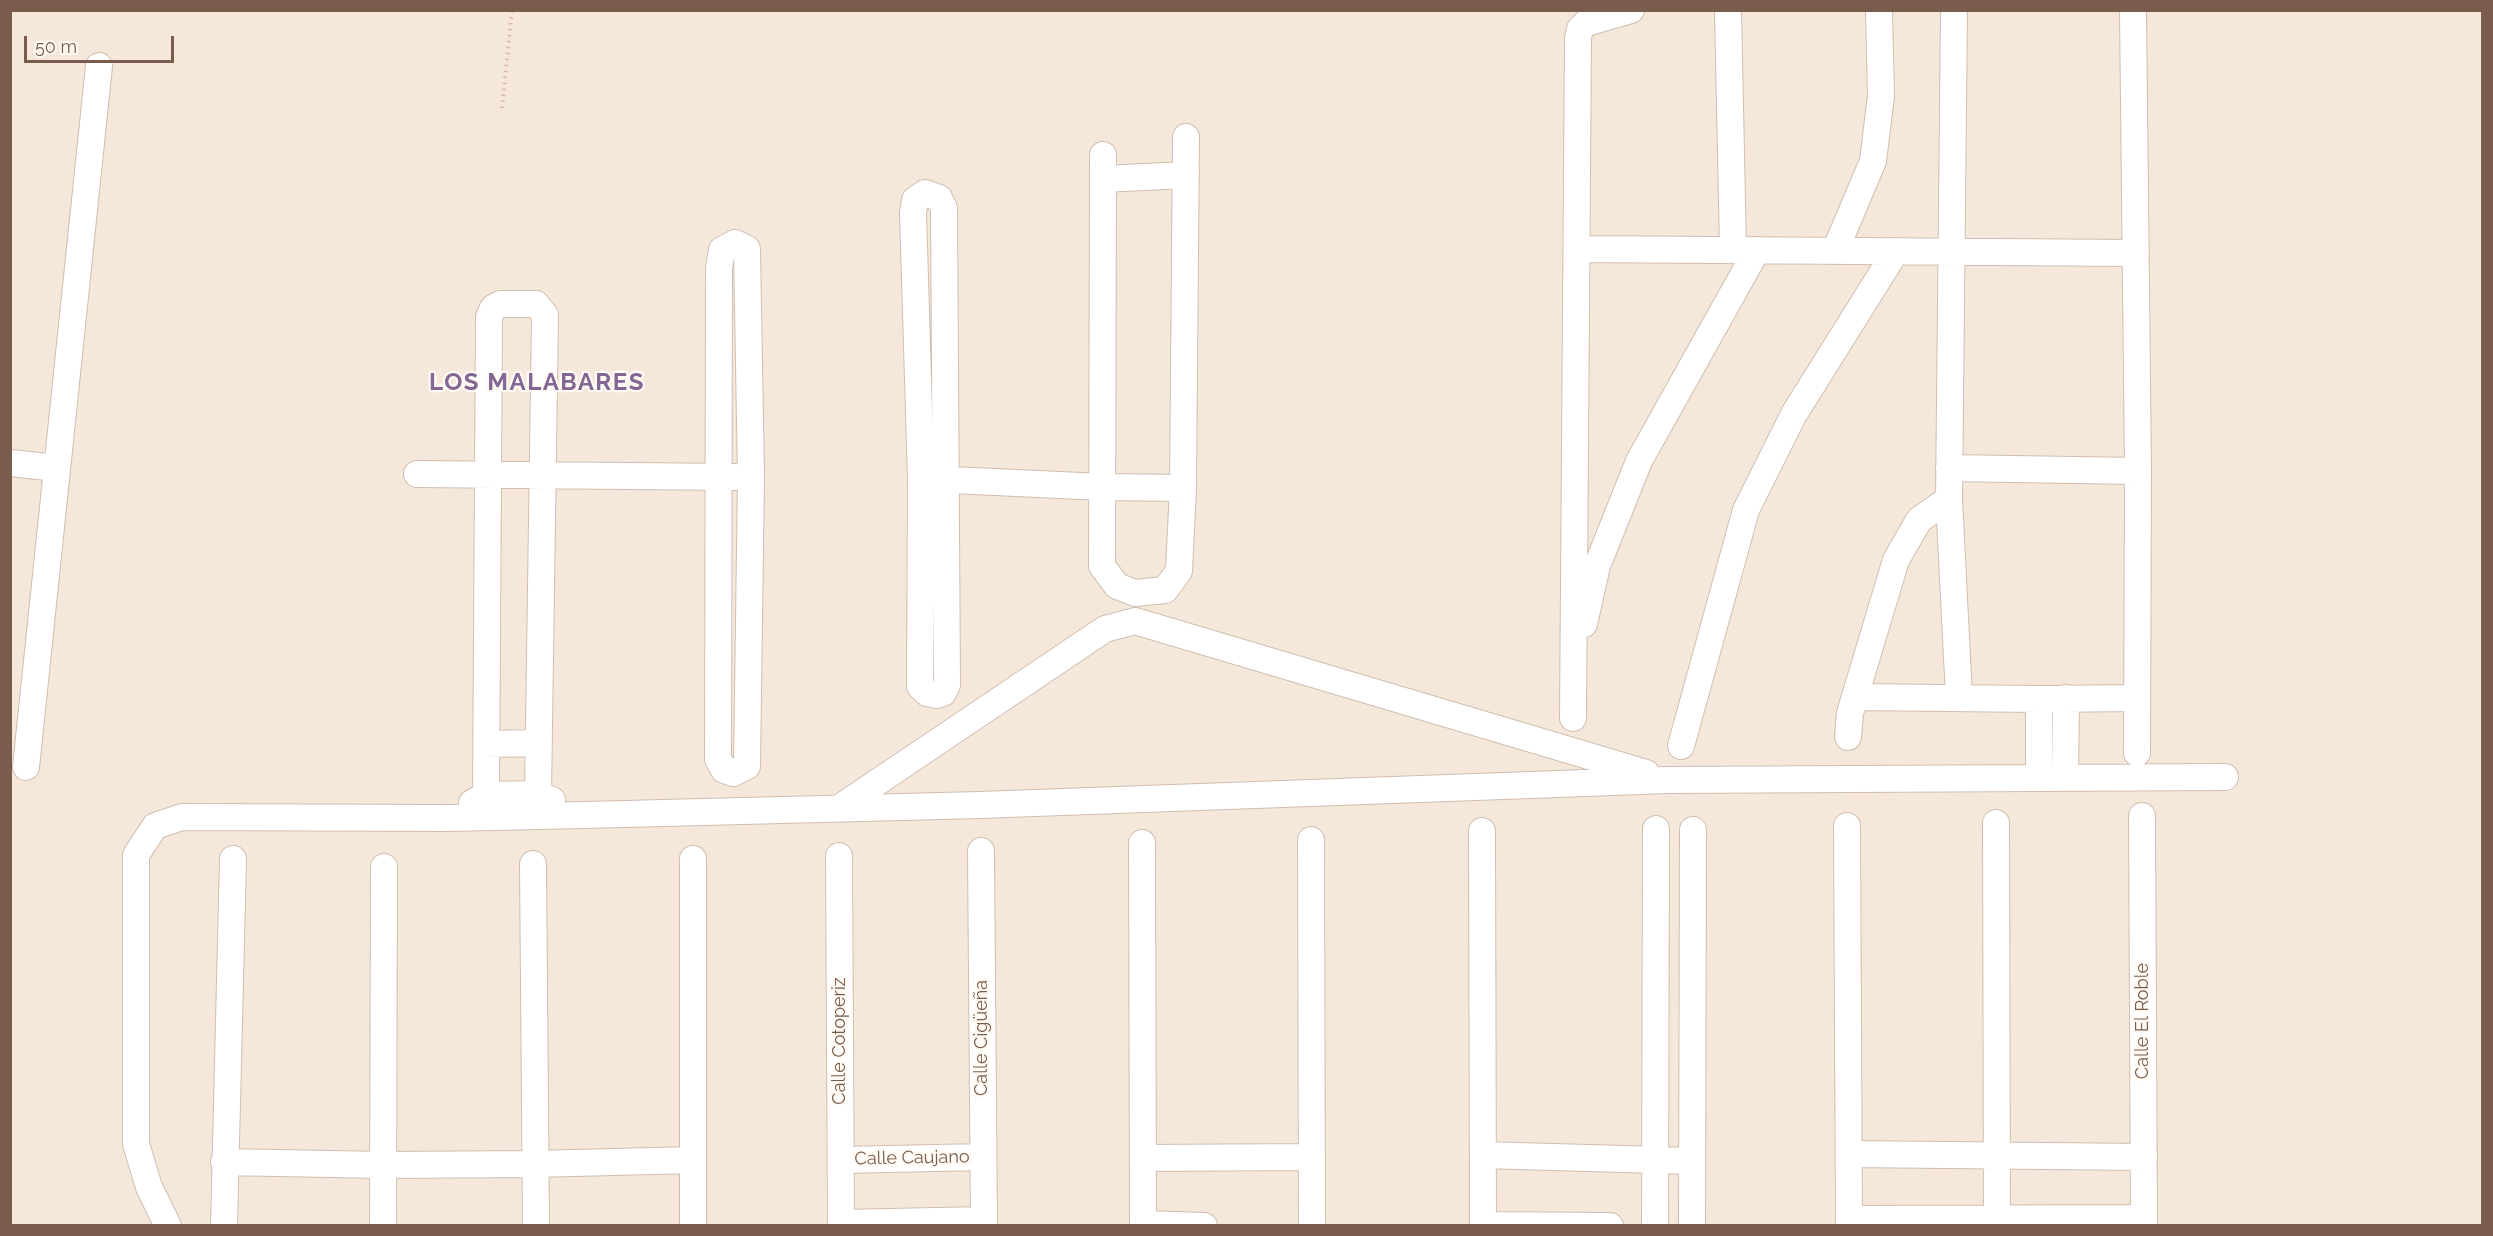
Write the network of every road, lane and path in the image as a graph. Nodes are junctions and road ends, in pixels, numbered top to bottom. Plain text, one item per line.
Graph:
1 (512, 10) edge
2 (1631, 10) edge
3 (1728, 10) edge
4 (1879, 10) edge
5 (1954, 10) edge
6 (2133, 10) edge
7 (99, 66) dead end
8 (502, 108) dead end
9 (1186, 137) dead end
10 (1186, 175) junction
11 (1576, 249) junction
12 (1745, 250) junction
13 (1835, 251) junction
14 (1896, 251) junction
15 (1951, 252) junction
16 (2136, 253) junction
17 (10, 463) edge
18 (57, 468) junction
19 (1949, 468) junction
20 (2138, 471) junction
21 (417, 474) dead end
22 (488, 474) junction
23 (543, 475) junction
24 (718, 476) junction
25 (751, 477) junction
26 (921, 479) junction
27 (947, 479) junction
28 (1103, 487) junction
29 (1183, 488) junction
30 (1949, 499) junction
31 (1138, 592) junction
32 (1135, 621) junction
33 (1573, 669) junction
34 (1855, 697) junction
35 (1959, 697) junction
36 (2066, 698) junction
37 (2137, 698) junction
38 (2039, 699) junction
39 (1573, 718) dead end
40 (1848, 736) dead end
41 (539, 743) junction
42 (486, 744) junction
43 (1681, 746) dead end
44 (2137, 753) dead end
45 (26, 767) dead end
46 (2039, 777) junction
47 (2225, 777) dead end
48 (2066, 778) junction
49 (1668, 780) junction
50 (538, 794) junction
51 (486, 795) junction
52 (839, 808) junction
53 (585, 815) junction
54 (2142, 816) dead end
55 (448, 818) junction
56 (1996, 823) dead end
57 (1847, 826) dead end
58 (1656, 829) dead end
59 (1693, 830) dead end
60 (1482, 831) dead end
61 (1311, 840) dead end
62 (1142, 843) dead end
63 (981, 851) dead end
64 (839, 856) dead end
65 (233, 859) dead end
66 (693, 859) dead end
67 (533, 864) dead end
68 (384, 867) dead end
69 (1849, 1154) junction
70 (1483, 1155) junction
71 (1997, 1156) junction
72 (983, 1157) junction
73 (1311, 1157) junction
74 (2144, 1157) junction
75 (1143, 1158) junction
76 (693, 1160) junction
77 (841, 1160) junction
78 (1655, 1160) junction
79 (1692, 1161) junction
80 (224, 1162) junction
81 (535, 1164) junction
82 (384, 1165) junction
83 (1849, 1222) edge
84 (1997, 1222) edge
85 (2144, 1222) edge
86 (984, 1223) edge
87 (841, 1224) edge
88 (1143, 1225) edge
89 (1483, 1225) edge
90 (168, 1226) edge
91 (224, 1226) edge
92 (383, 1226) edge
93 (536, 1226) edge
94 (693, 1226) edge
95 (1204, 1226) edge
96 (1312, 1226) edge
97 (1610, 1226) edge
98 (1655, 1226) edge
99 (1692, 1226) edge

1 - 8 path
2 - 11 street
3 - 12 street
4 - 13 street
5 - 15 street
6 - 16 street
7 - 18 street
9 - 10 street
10 - 28 street
10 - 29 street
11 - 12 street
11 - 33 street
12 - 13 street
12 - 33 street
13 - 14 street
14 - 15 street
14 - 43 street
15 - 16 street
15 - 19 street
16 - 20 street
17 - 18 street
18 - 45 street
19 - 20 street
19 - 30 street
20 - 37 street
21 - 22 street
22 - 23 street
22 - 23 street
22 - 42 street
23 - 24 street
23 - 41 street
24 - 25 street
24 - 25 street
24 - 25 street
26 - 27 street
26 - 27 street
26 - 27 street
27 - 28 street
28 - 29 street
28 - 31 street
29 - 31 street
30 - 34 street
30 - 35 street
31 - 32 street
32 - 49 street
32 - 52 street
33 - 39 street
34 - 35 street
34 - 40 street
35 - 38 street
36 - 37 street
36 - 38 street
36 - 48 street
37 - 44 street
38 - 46 street
41 - 42 street
41 - 50 street
42 - 51 street
46 - 48 street
46 - 49 street
47 - 48 street
49 - 52 street
50 - 51 street
50 - 53 street
51 - 55 street
52 - 53 street
53 - 55 street
54 - 74 street, Calle El Roble
55 - 90 street
56 - 71 street
57 - 69 street
58 - 78 street
59 - 79 street
60 - 70 street
61 - 73 street
62 - 75 street
63 - 72 street, Calle Cigüeña
64 - 77 street, Calle Cotoperiz
65 - 80 street
66 - 76 street
67 - 81 street
68 - 82 street
69 - 71 street
69 - 83 street
70 - 78 street
70 - 89 street
71 - 74 street
71 - 84 street
72 - 77 street, Calle Caujano
72 - 86 street, Calle Cigüeña
73 - 75 street
73 - 96 street
74 - 85 street, Calle El Roble
75 - 88 street
76 - 81 street
76 - 94 street
77 - 87 street, Calle Cotoperiz
78 - 79 street
78 - 98 street
79 - 99 street
80 - 82 street
80 - 91 street
81 - 82 street
81 - 93 street
82 - 92 street
83 - 84 street
84 - 85 street
86 - 87 street
88 - 95 street
89 - 97 street

